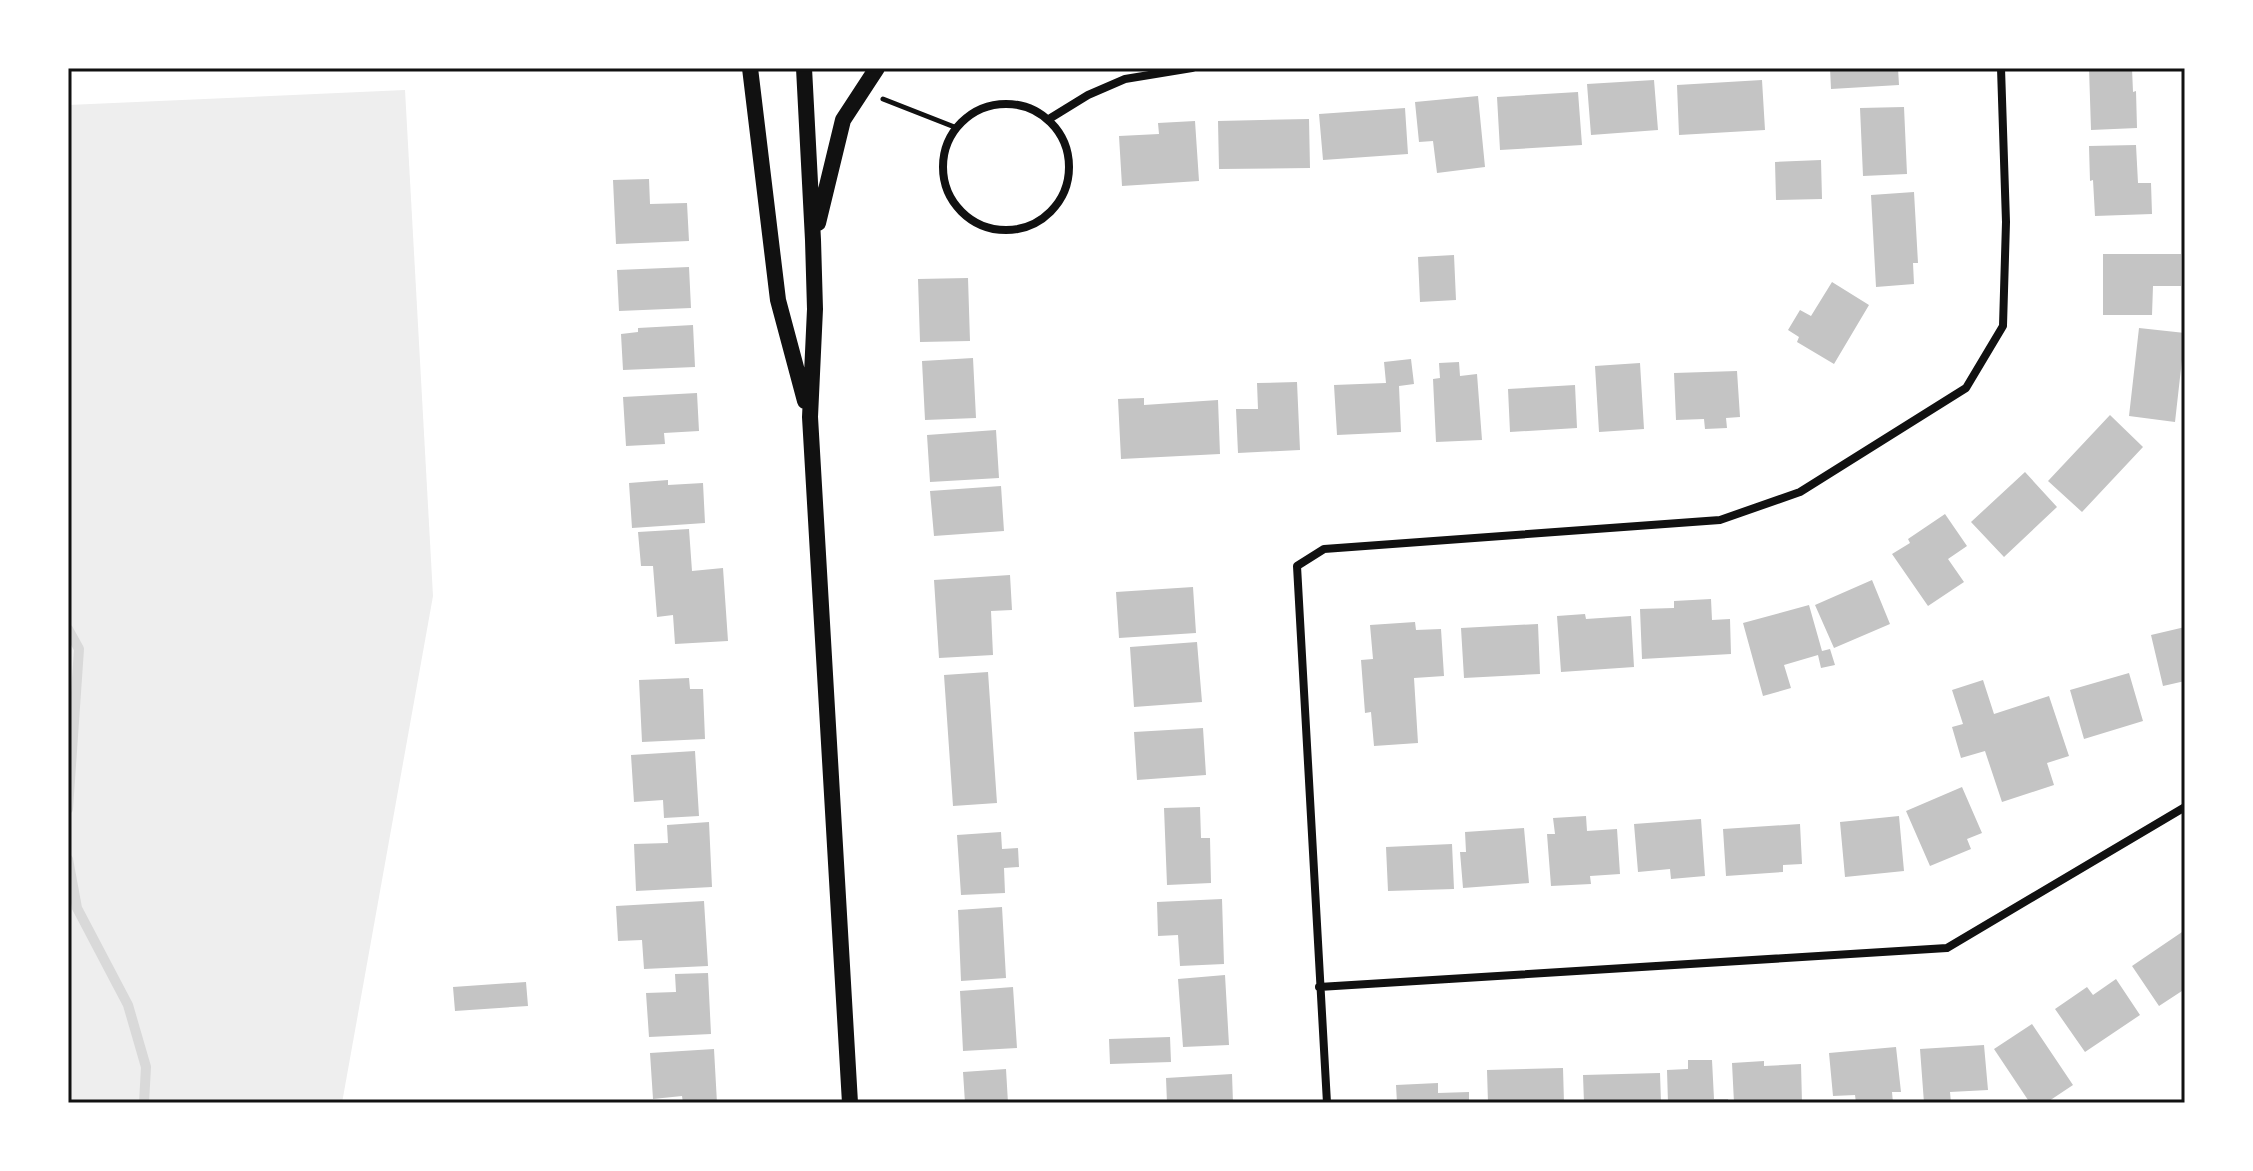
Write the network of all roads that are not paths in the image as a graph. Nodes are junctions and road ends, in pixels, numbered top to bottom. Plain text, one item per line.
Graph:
1 (750, 68) edge
2 (804, 68) edge
3 (877, 68) edge
4 (1192, 68) edge
5 (2001, 68) edge
6 (1049, 119) junction
7 (813, 240) junction
8 (810, 417) junction
9 (2185, 807) edge
10 (1319, 987) junction
11 (850, 1103) edge
12 (1327, 1103) edge

1 - 8 main road
2 - 7 main road
3 - 7 main road
4 - 6 street
5 - 10 street
6 - 6 street
7 - 8 main road
8 - 11 main road
9 - 10 street
10 - 12 street

